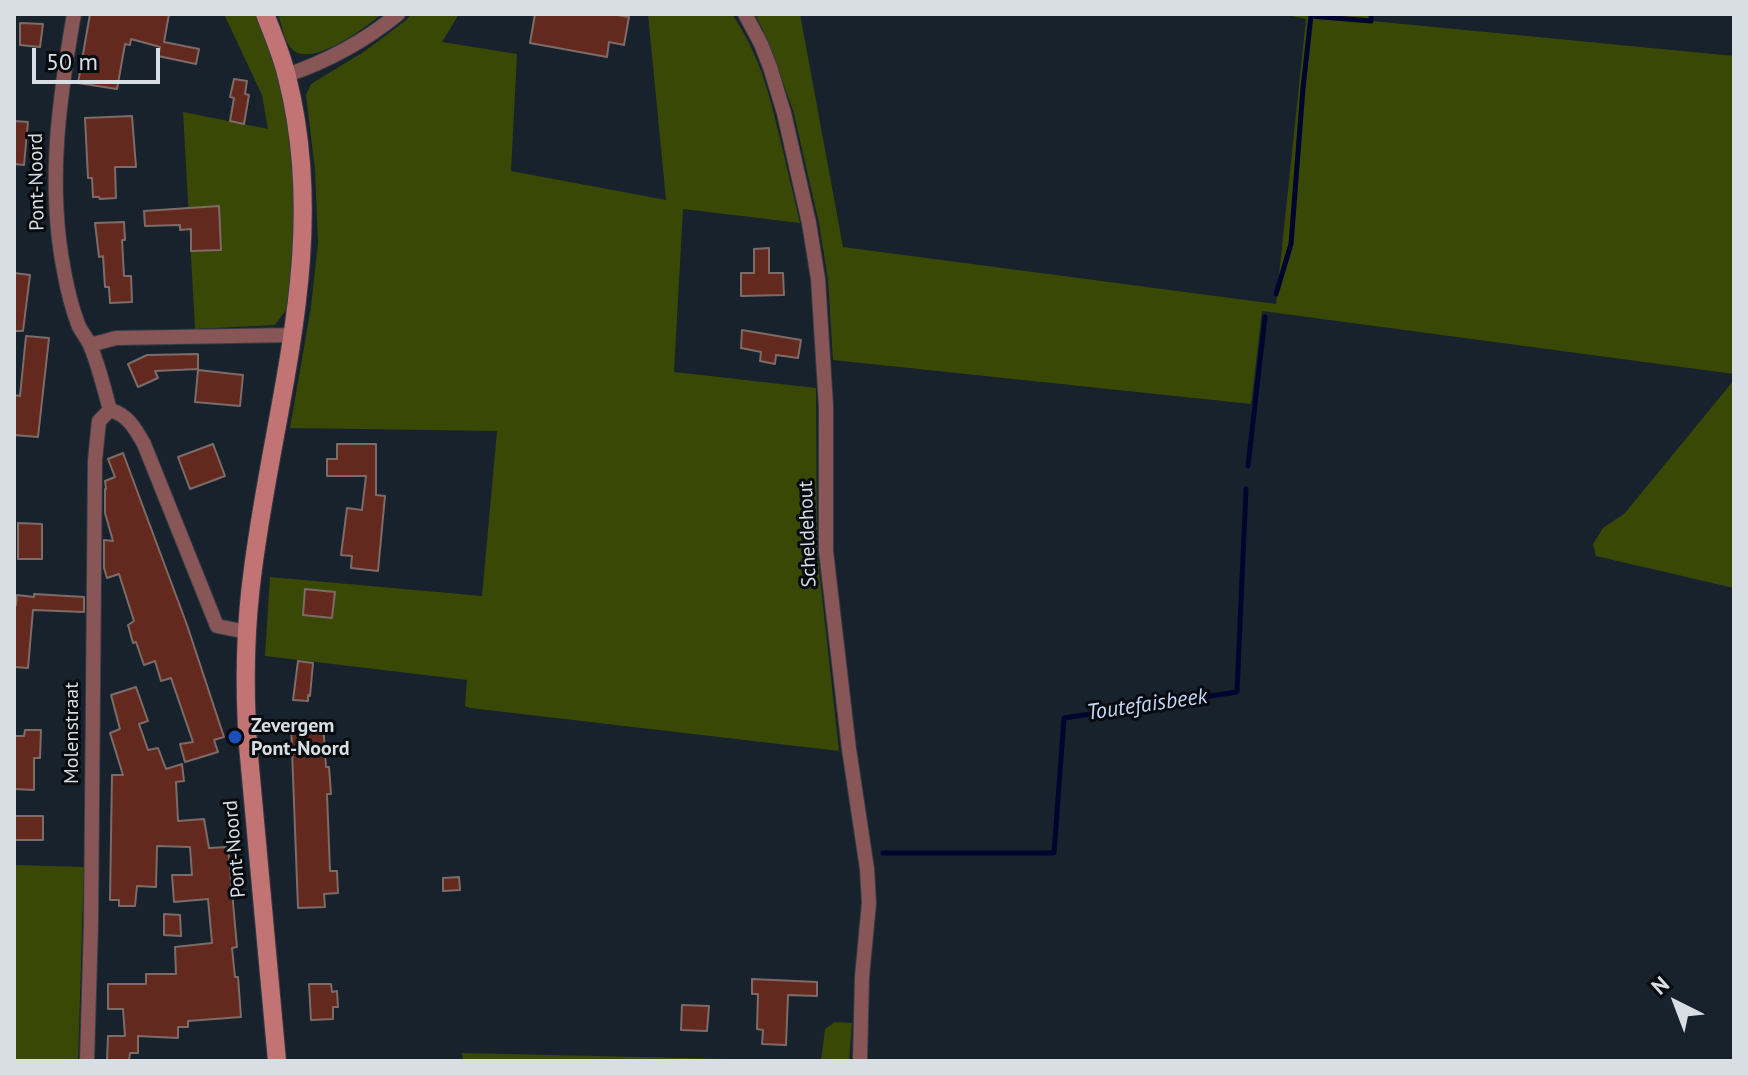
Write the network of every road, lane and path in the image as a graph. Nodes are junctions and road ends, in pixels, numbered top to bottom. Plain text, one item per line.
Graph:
1 (74, 14) edge
2 (265, 14) edge
3 (398, 14) edge
4 (745, 14) edge
5 (287, 75) junction
6 (293, 335) junction
7 (90, 345) junction
8 (110, 410) junction
9 (247, 632) junction
10 (87, 1061) edge
11 (277, 1061) edge
12 (860, 1061) edge

1 - 7 street, Pont-Noord
2 - 5 street, Pont-Noord
3 - 5 street
4 - 12 street, Scheldehout
5 - 6 street, Pont-Noord
6 - 7 street
6 - 9 street, Pont-Noord
7 - 8 street, Pont-Noord
8 - 9 street
8 - 10 street, Molenstraat
9 - 11 street, Pont-Noord

